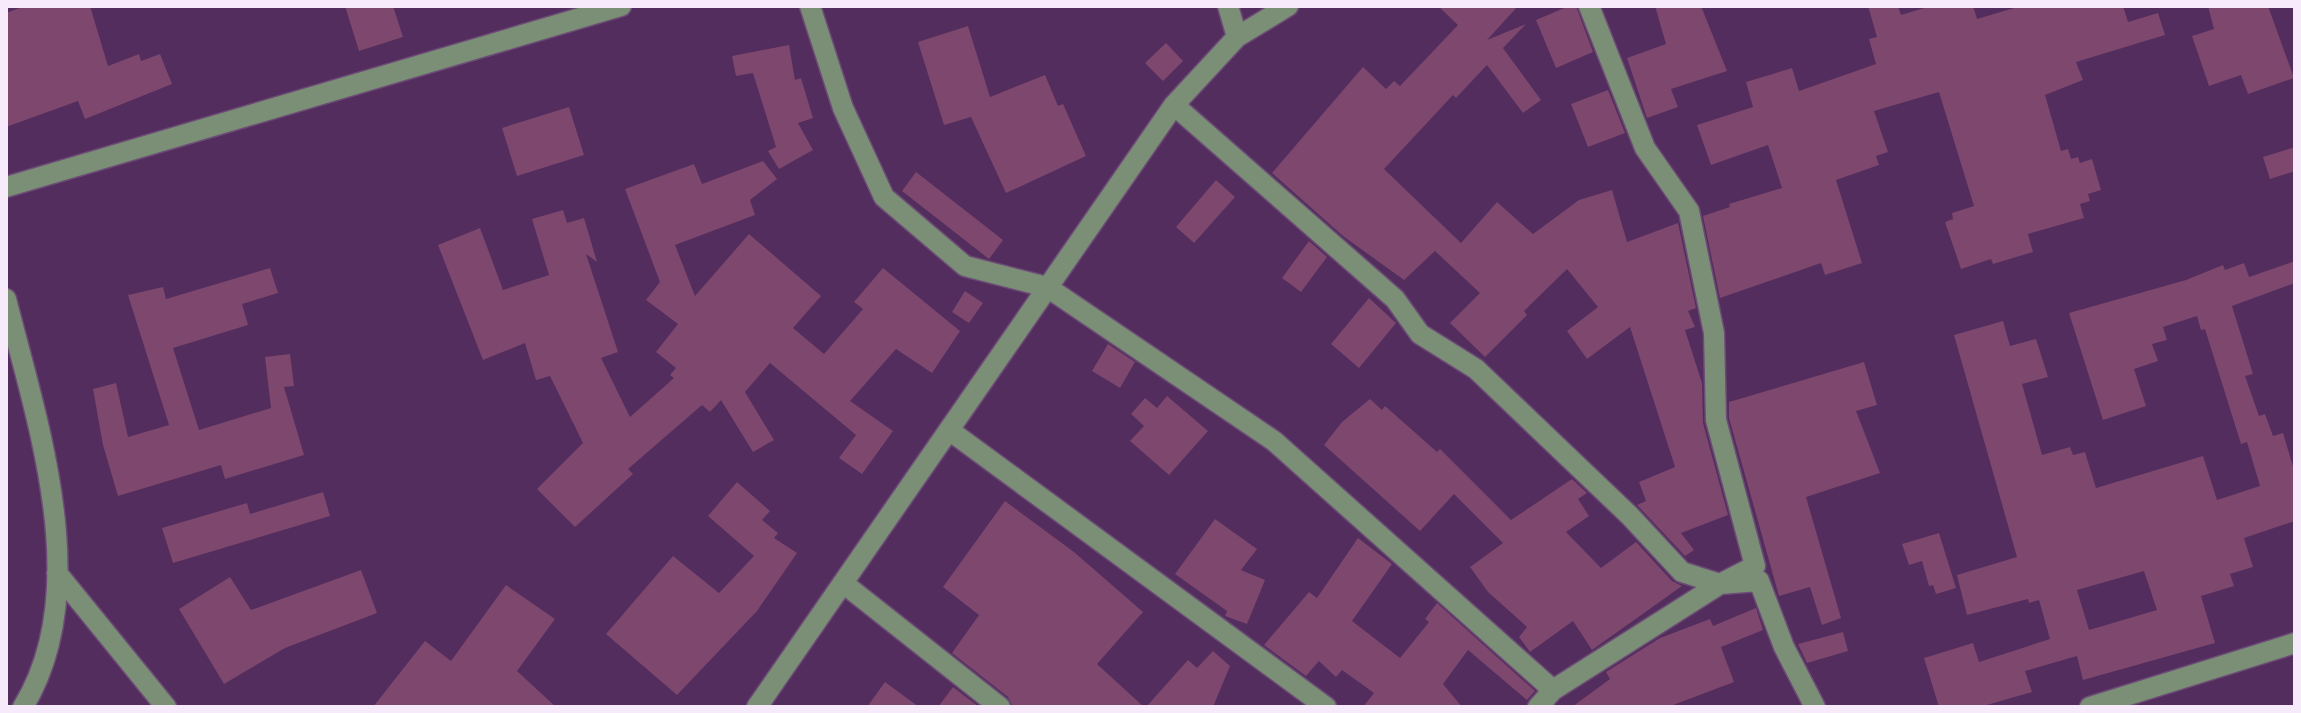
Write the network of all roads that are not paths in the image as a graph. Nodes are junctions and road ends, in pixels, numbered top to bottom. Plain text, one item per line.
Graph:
1 (621, 6) edge
2 (810, 6) edge
3 (1228, 6) edge
4 (1288, 6) edge
5 (1589, 6) edge
6 (1237, 37) junction
7 (1174, 105) junction
8 (6, 187) edge
9 (1047, 287) junction
10 (6, 299) edge
11 (949, 430) junction
12 (57, 573) junction
13 (843, 583) junction
14 (1720, 584) junction
15 (2295, 643) edge
16 (1553, 690) junction
17 (23, 707) edge
18 (166, 707) edge
19 (757, 707) edge
20 (1000, 707) edge
21 (1326, 707) edge
22 (1538, 707) edge
23 (1815, 707) edge
24 (2090, 707) edge

1 - 8 street
2 - 9 street
3 - 6 street
4 - 6 street
5 - 14 street
6 - 7 street
7 - 9 street
7 - 14 street
9 - 11 street
9 - 16 street
10 - 12 street
11 - 13 street
11 - 21 street
12 - 17 street
12 - 18 street
13 - 19 street
13 - 20 street
14 - 16 street
14 - 23 street
15 - 24 street
16 - 22 street

